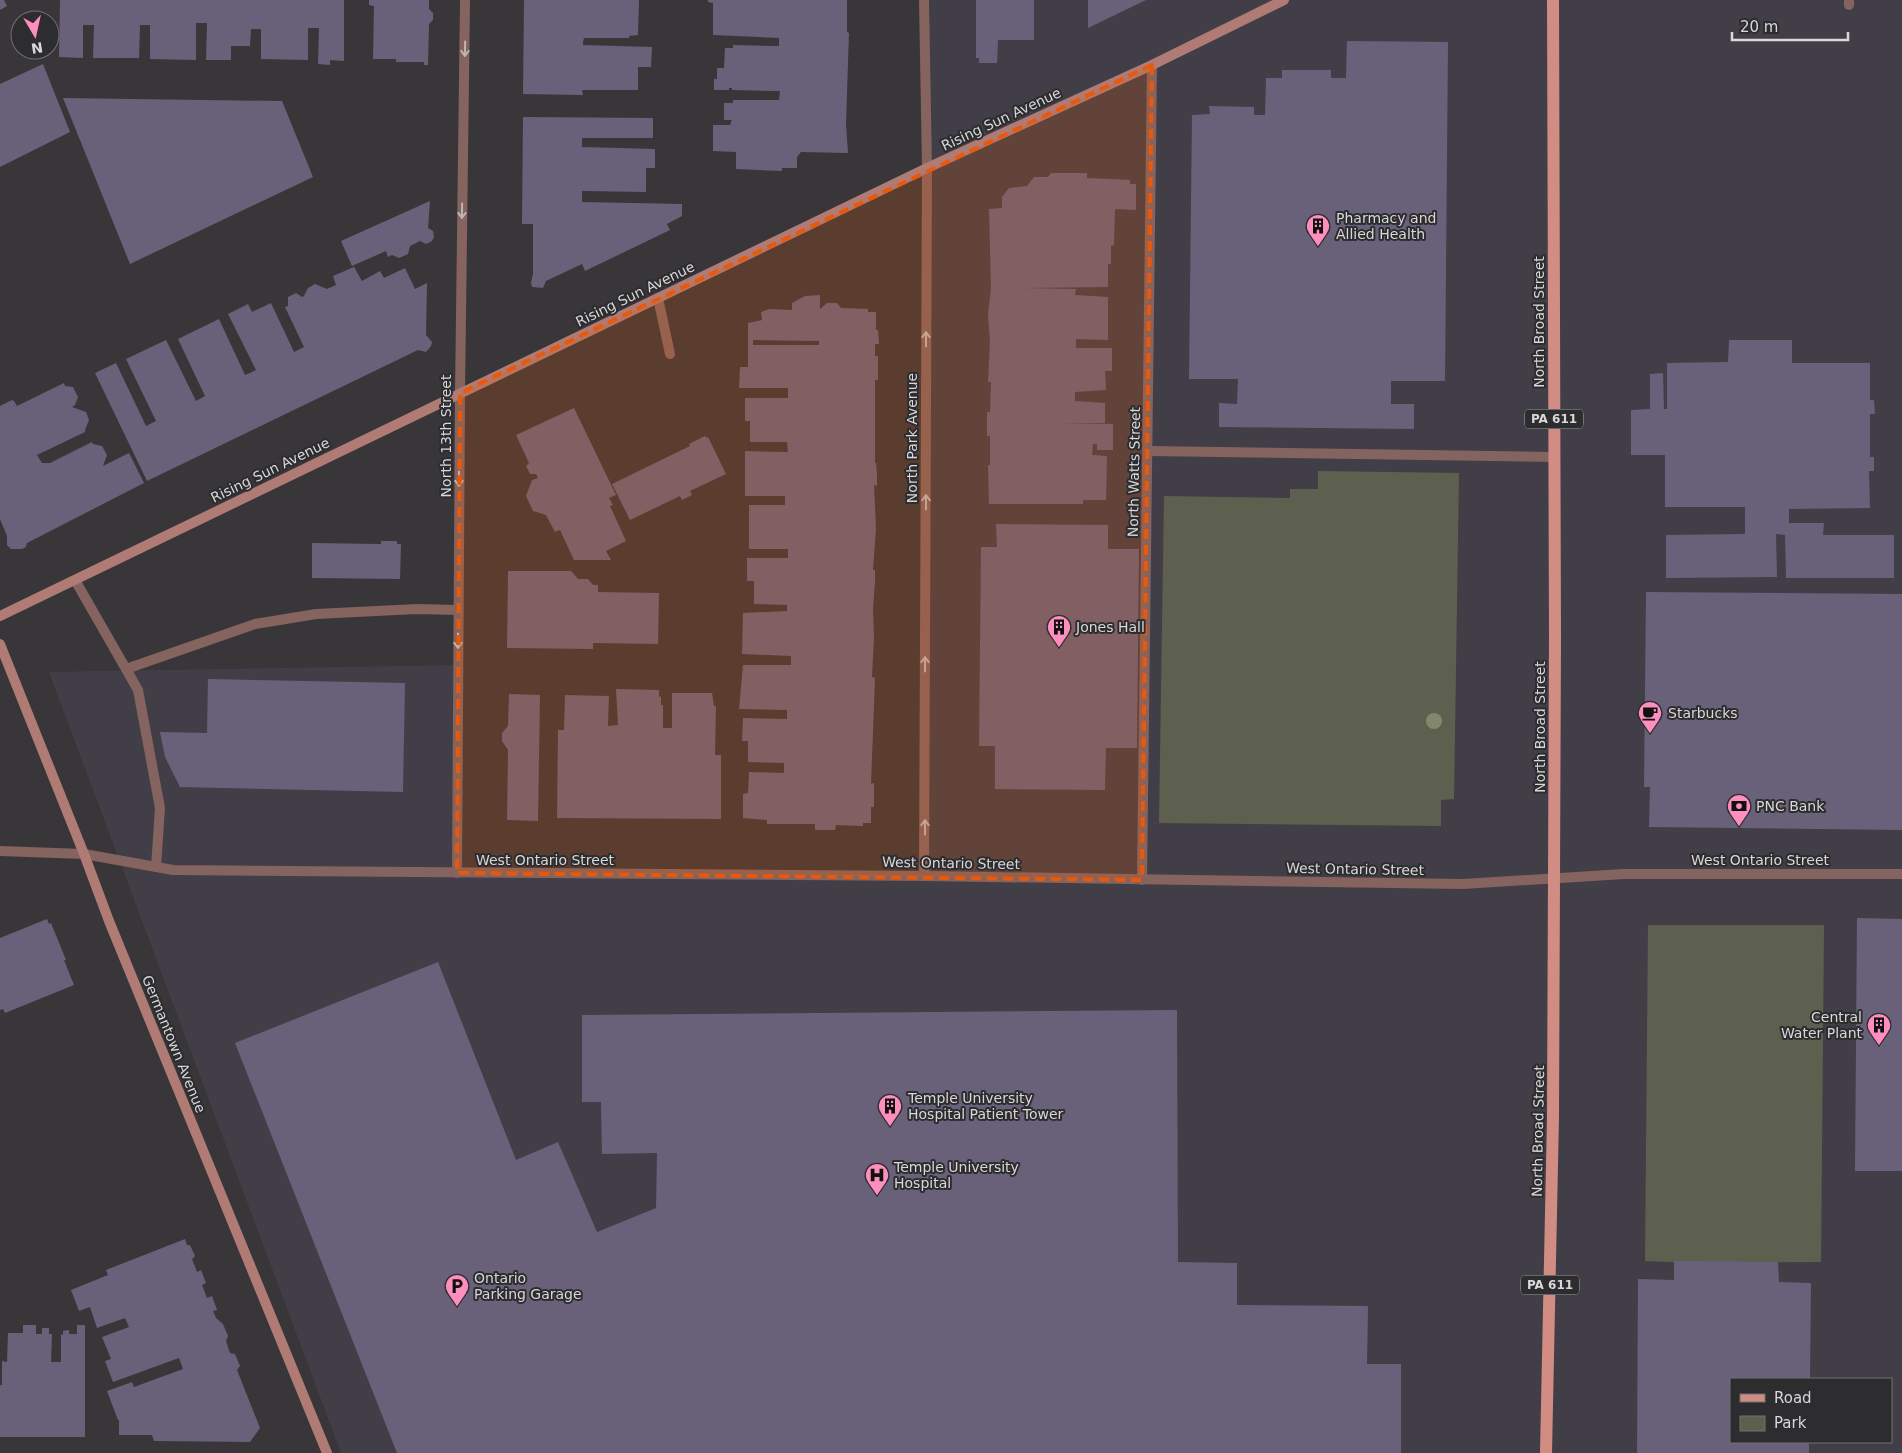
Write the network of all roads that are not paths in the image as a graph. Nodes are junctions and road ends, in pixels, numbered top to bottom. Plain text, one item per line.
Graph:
1 (465, 0) edge
2 (924, 0) edge
3 (1284, 0) edge
4 (1554, 0) edge
5 (1152, 65) junction
6 (927, 168) junction
7 (658, 298) junction
8 (670, 354) dead end
9 (460, 393) junction
10 (1148, 451) junction
11 (1554, 456) junction
12 (75, 580) junction
13 (458, 610) junction
14 (0, 616) edge
15 (0, 644) edge
16 (126, 669) junction
17 (0, 851) edge
18 (84, 854) junction
19 (156, 867) junction
20 (457, 873) junction
21 (1902, 874) edge
22 (924, 876) junction
23 (1554, 878) junction
24 (1142, 880) junction
25 (327, 1453) edge
26 (1546, 1453) edge

1 -> 9 street, North 13th Street
2 - 6 street, North Park Avenue
3 - 5 street, Rising Sun Avenue
4 - 11 main road, North Broad Street / PA 611
5 - 6 street, Rising Sun Avenue
5 - 10 street, North Watts Street
6 - 7 street, Rising Sun Avenue
22 -> 6 street, North Park Avenue
7 - 8 street
7 - 9 street, Rising Sun Avenue
9 - 12 street, Rising Sun Avenue
9 -> 13 street, North 13th Street
10 - 11 street
10 - 24 street, North Watts Street
11 - 23 main road, North Broad Street / PA 611
12 - 14 street, Rising Sun Avenue
12 - 16 street
13 - 16 street
13 -> 20 street, North 13th Street
15 - 18 street, Germantown Avenue
16 - 19 street
17 - 18 street, West Ontario Street
18 - 19 street, West Ontario Street
18 - 25 street, Germantown Avenue
19 - 20 street, West Ontario Street
20 - 22 street, West Ontario Street
21 - 23 street, West Ontario Street
22 - 24 street, West Ontario Street
23 - 24 street, West Ontario Street
23 - 26 main road, North Broad Street / PA 611

